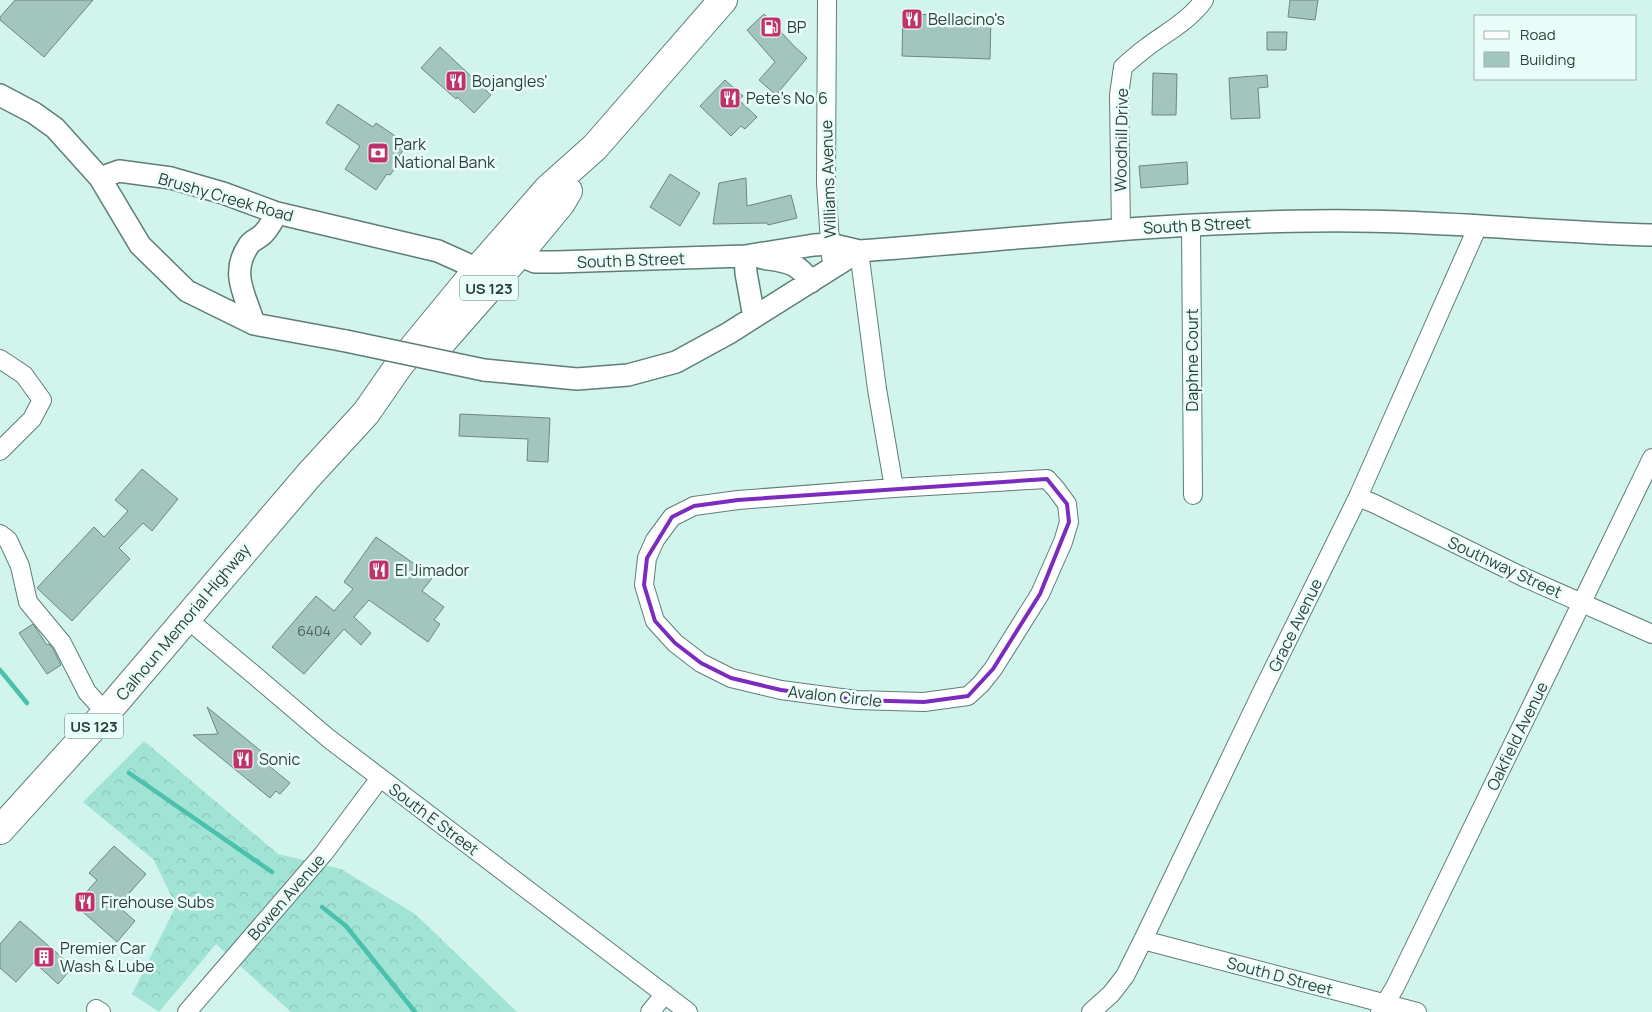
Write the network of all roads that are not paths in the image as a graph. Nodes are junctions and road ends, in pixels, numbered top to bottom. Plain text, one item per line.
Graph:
1 (723, 0) edge
2 (827, 0) edge
3 (1204, 0) edge
4 (0, 95) edge
5 (595, 147) junction
6 (100, 178) junction
7 (277, 213) junction
8 (1191, 225) junction
9 (1478, 226) junction
10 (1121, 230) junction
11 (1652, 235) edge
12 (830, 244) junction
13 (859, 251) junction
14 (518, 255) junction
15 (744, 256) junction
16 (478, 269) junction
17 (833, 269) junction
18 (811, 282) junction
19 (754, 317) junction
20 (254, 324) junction
21 (0, 359) edge
22 (366, 413) junction
23 (0, 451) edge
24 (1652, 458) edge
25 (894, 488) junction
26 (1192, 495) dead end
27 (1358, 497) junction
28 (0, 534) edge
29 (1582, 603) junction
30 (186, 618) junction
31 (1652, 634) edge
32 (106, 713) junction
33 (380, 778) junction
34 (0, 830) edge
35 (1143, 940) junction
36 (665, 994) junction
37 (1383, 1008) edge
38 (187, 1012) edge
39 (650, 1012) edge
40 (688, 1012) edge
41 (1091, 1012) edge
42 (1417, 1012) edge

1 - 5 highway, Calhoun Memorial Highway / US 123
2 - 12 street, Williams Avenue
3 - 10 street, Woodhill Drive
4 - 6 street
5 - 14 highway, Calhoun Memorial Highway / US 123
5 - 16 highway, Calhoun Memorial Highway / US 123
6 - 7 street, Brushy Creek Road
6 - 20 street
7 - 16 street, Brushy Creek Road
7 - 20 street
8 - 9 street, South B Street
8 - 10 street, South B Street
8 - 26 street, Daphne Court
9 - 11 street, South B Street
9 - 27 street, Grace Avenue
10 - 13 street, South B Street
12 - 13 street, South B Street
12 - 15 street, South B Street
12 - 17 street, Williams Avenue
13 - 17 street
13 - 25 street
14 - 15 street, South B Street
14 - 22 highway, Calhoun Memorial Highway / US 123
15 - 18 street, South B Street
15 - 19 street
16 - 22 highway, Calhoun Memorial Highway / US 123
17 - 18 street
18 - 19 street
19 - 20 street, bridge
21 - 23 street
22 - 30 highway, Calhoun Memorial Highway / US 123
24 - 29 street, Oakfield Avenue
25 - 25 street, Avalon Circle
27 - 29 street, Southway Street
27 - 35 street, Grace Avenue
28 - 32 street
29 - 31 street, Southway Street
29 - 37 street, Oakfield Avenue
30 - 32 highway, Calhoun Memorial Highway / US 123
30 - 33 street, South E Street
32 - 34 highway, Calhoun Memorial Highway / US 123
33 - 36 street, South E Street
33 - 38 street, Bowen Avenue
35 - 37 street, South D Street
35 - 41 street, Grace Avenue
36 - 39 street
36 - 40 street, South E Street
37 - 42 street, South D Street

